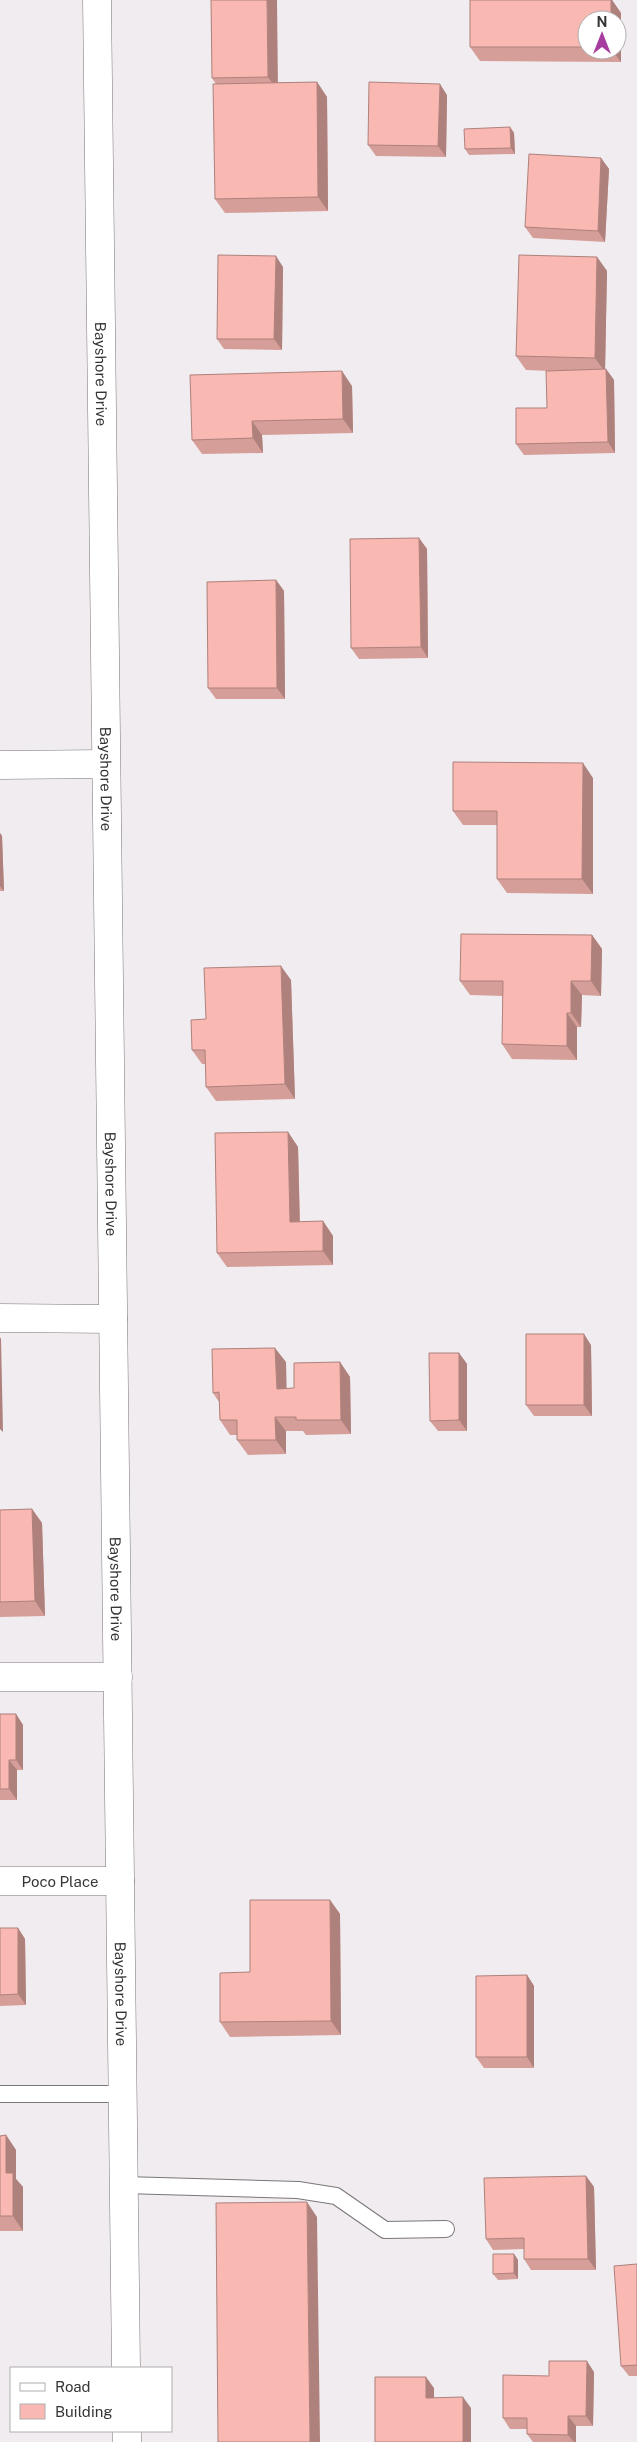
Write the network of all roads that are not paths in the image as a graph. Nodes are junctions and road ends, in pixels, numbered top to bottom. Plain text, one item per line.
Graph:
1 (97, 0) edge
2 (106, 764) junction
3 (0, 765) edge
4 (0, 1318) edge
5 (114, 1319) junction
6 (0, 1677) edge
7 (118, 1677) junction
8 (0, 1881) edge
9 (120, 1881) junction
10 (0, 2094) edge
11 (123, 2094) junction
12 (124, 2185) junction
13 (446, 2229) dead end
14 (126, 2367) edge

1 - 2 street, Bayshore Drive
2 - 3 street
2 - 5 street, Bayshore Drive
4 - 5 street
5 - 7 street, Bayshore Drive
6 - 7 street
7 - 9 street, Bayshore Drive
8 - 9 street, Poco Place
9 - 11 street, Bayshore Drive
10 - 11 lane
11 - 12 street, Bayshore Drive
12 - 13 lane
12 - 14 street, Bayshore Drive

